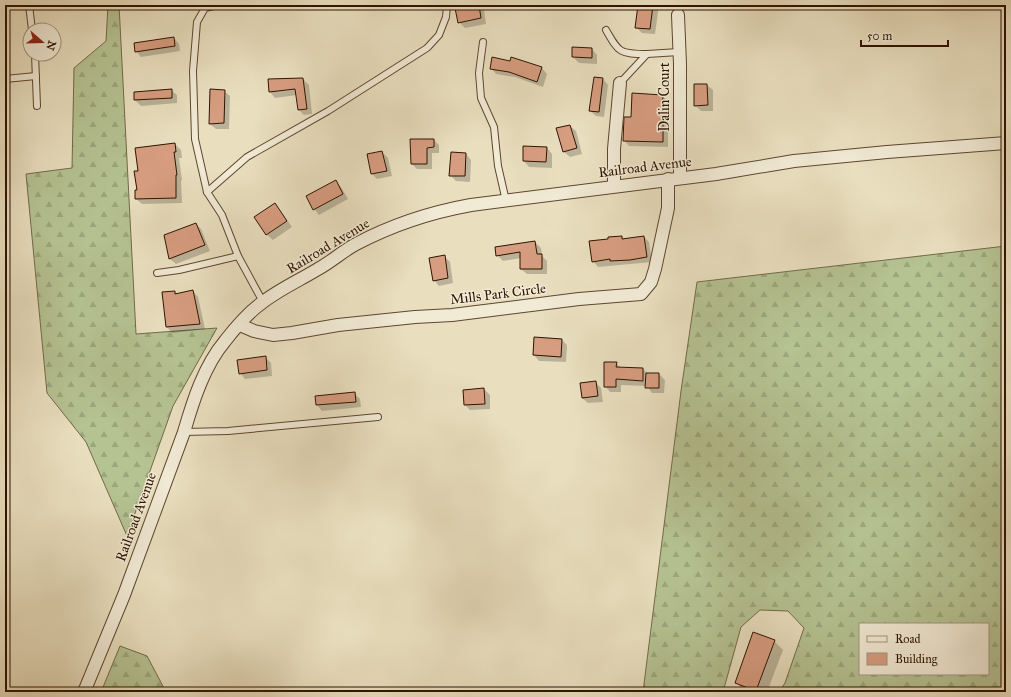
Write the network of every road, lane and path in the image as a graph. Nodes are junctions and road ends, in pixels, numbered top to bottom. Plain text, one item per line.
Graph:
1 (29, 5) edge
2 (218, 5) edge
3 (447, 5) edge
4 (678, 15) dead end
5 (31, 22) edge
6 (606, 30) dead end
7 (483, 42) dead end
8 (679, 52) junction
9 (647, 54) junction
10 (35, 62) edge
11 (36, 76) junction
12 (5, 79) edge
13 (620, 83) joint
14 (37, 106) dead end
15 (1006, 142) edge
16 (674, 179) junction
17 (614, 186) junction
18 (207, 192) junction
19 (506, 201) junction
20 (238, 256) junction
21 (156, 273) dead end
22 (263, 302) junction
23 (240, 325) junction
24 (378, 417) dead end
25 (184, 432) junction
26 (84, 692) edge

1 - 5 lane
2 - 18 lane
3 - 18 lane
4 - 8 street, Dalin Court
6 - 9 lane
7 - 19 lane
8 - 9 lane
8 - 16 street, Dalin Court
9 - 13 lane
10 - 11 lane
11 - 12 lane
11 - 14 lane
13 - 17 street
15 - 16 street, Railroad Avenue
16 - 17 street, Railroad Avenue
16 - 23 street, Mills Park Circle
17 - 19 street, Railroad Avenue
18 - 20 lane
19 - 22 street, Railroad Avenue
20 - 21 lane
20 - 22 lane
22 - 23 street, Railroad Avenue
23 - 25 street, Railroad Avenue
24 - 25 lane
25 - 26 street, Railroad Avenue

